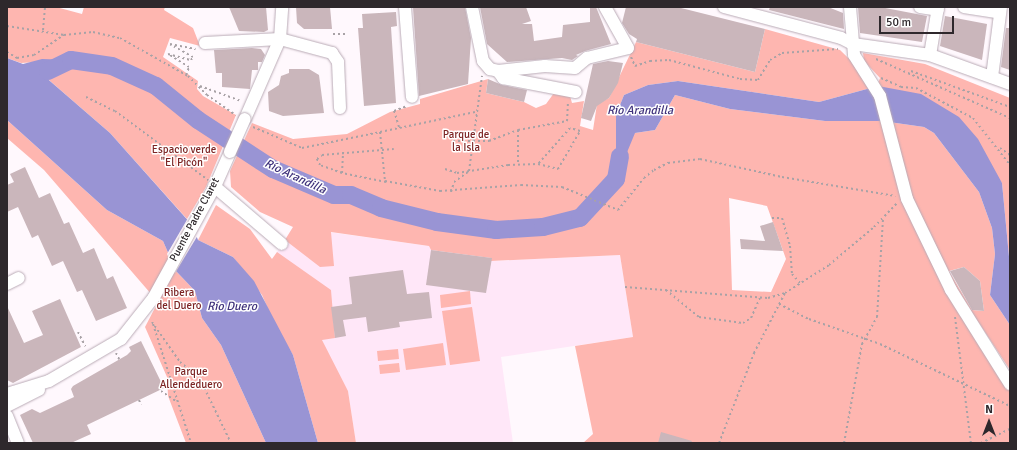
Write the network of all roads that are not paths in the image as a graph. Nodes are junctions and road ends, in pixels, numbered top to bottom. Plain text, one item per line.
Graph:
1 (282, 7) edge
2 (405, 7) edge
3 (472, 7) edge
4 (724, 7) edge
5 (850, 7) edge
6 (920, 7) edge
7 (964, 7) edge
8 (938, 9) edge
9 (1001, 10) edge
10 (613, 14) edge
11 (280, 39) junction
12 (849, 46) junction
13 (203, 47) road end
14 (930, 55) junction
15 (498, 71) junction
16 (992, 77) junction
17 (1010, 84) edge
18 (572, 91) road end
19 (412, 100) road end
20 (340, 108) dead end
21 (215, 185) junction
22 (282, 244) dead end
23 (19, 278) dead end
24 (7, 284) edge
25 (49, 381) junction
26 (1010, 384) edge
27 (7, 394) edge
28 (7, 406) edge
29 (7, 416) edge
30 (18, 443) edge

1 - 11 street, Puente Padre Claret
2 - 19 street
3 - 15 street
4 - 12 street
5 - 12 street
6 - 8 street
7 - 9 street
8 - 14 street
9 - 16 street
10 - 15 street
11 - 13 street
11 - 20 street
11 - 21 street, Puente Padre Claret, bridge
12 - 14 street
12 - 26 street
14 - 16 street
15 - 18 street
16 - 17 street
21 - 22 street
21 - 25 street, Puente Padre Claret
23 - 24 street
25 - 27 street
25 - 28 street
29 - 30 street

